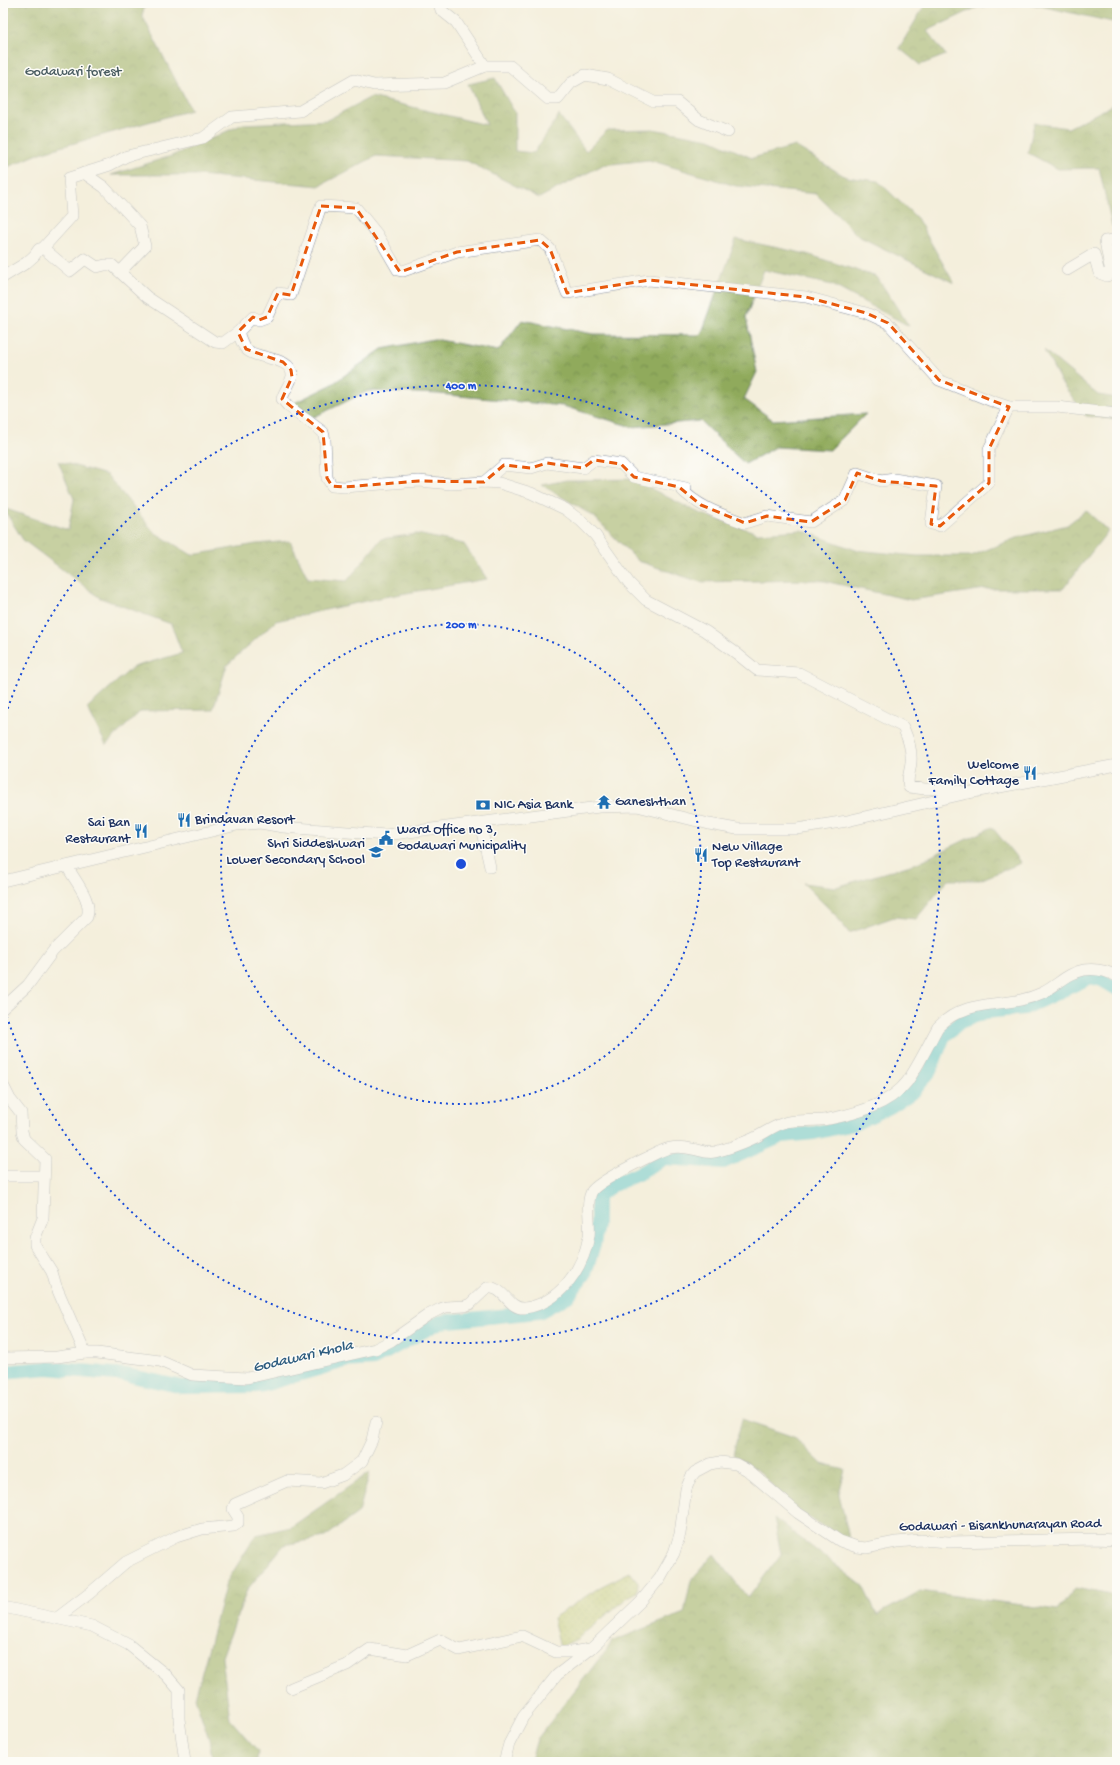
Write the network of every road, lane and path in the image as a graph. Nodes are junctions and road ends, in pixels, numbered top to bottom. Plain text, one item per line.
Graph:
1 (439, 3) edge
2 (485, 66) junction
3 (728, 132) dead end
4 (84, 174) junction
5 (1117, 244) edge
6 (43, 248) junction
7 (1066, 270) dead end
8 (120, 272) junction
9 (3, 277) edge
10 (238, 332) junction
11 (1009, 407) junction
12 (1117, 414) edge
13 (484, 482) junction
14 (1117, 765) edge
15 (968, 794) junction
16 (480, 823) junction
17 (67, 866) junction
18 (490, 866) dead end
19 (3, 881) edge
20 (1117, 976) edge
21 (3, 1008) edge
22 (3, 1085) edge
23 (3, 1176) edge
24 (44, 1176) junction
25 (85, 1353) junction
26 (3, 1358) edge
27 (376, 1422) dead end
28 (1117, 1540) edge
29 (3, 1607) edge
30 (57, 1618) junction
31 (592, 1648) junction
32 (290, 1688) dead end
33 (185, 1762) edge
34 (504, 1762) edge

1 - 2 street
2 - 3 street
2 - 4 street
4 - 6 street
4 - 8 street
5 - 7 street
6 - 8 street
6 - 9 street
8 - 10 street
10 - 11 street
10 - 13 street
11 - 12 street
11 - 13 street
13 - 15 street
14 - 15 street
15 - 16 street
16 - 17 street
16 - 18 street
17 - 19 street
17 - 21 street
20 - 25 street
22 - 24 street
23 - 24 street
24 - 25 street
25 - 26 street
27 - 30 street
28 - 31 street, Godawari - Bisankhunarayan Road
29 - 30 street
30 - 33 street
31 - 32 street
31 - 34 street, Godawari - Bisankhunarayan Road

